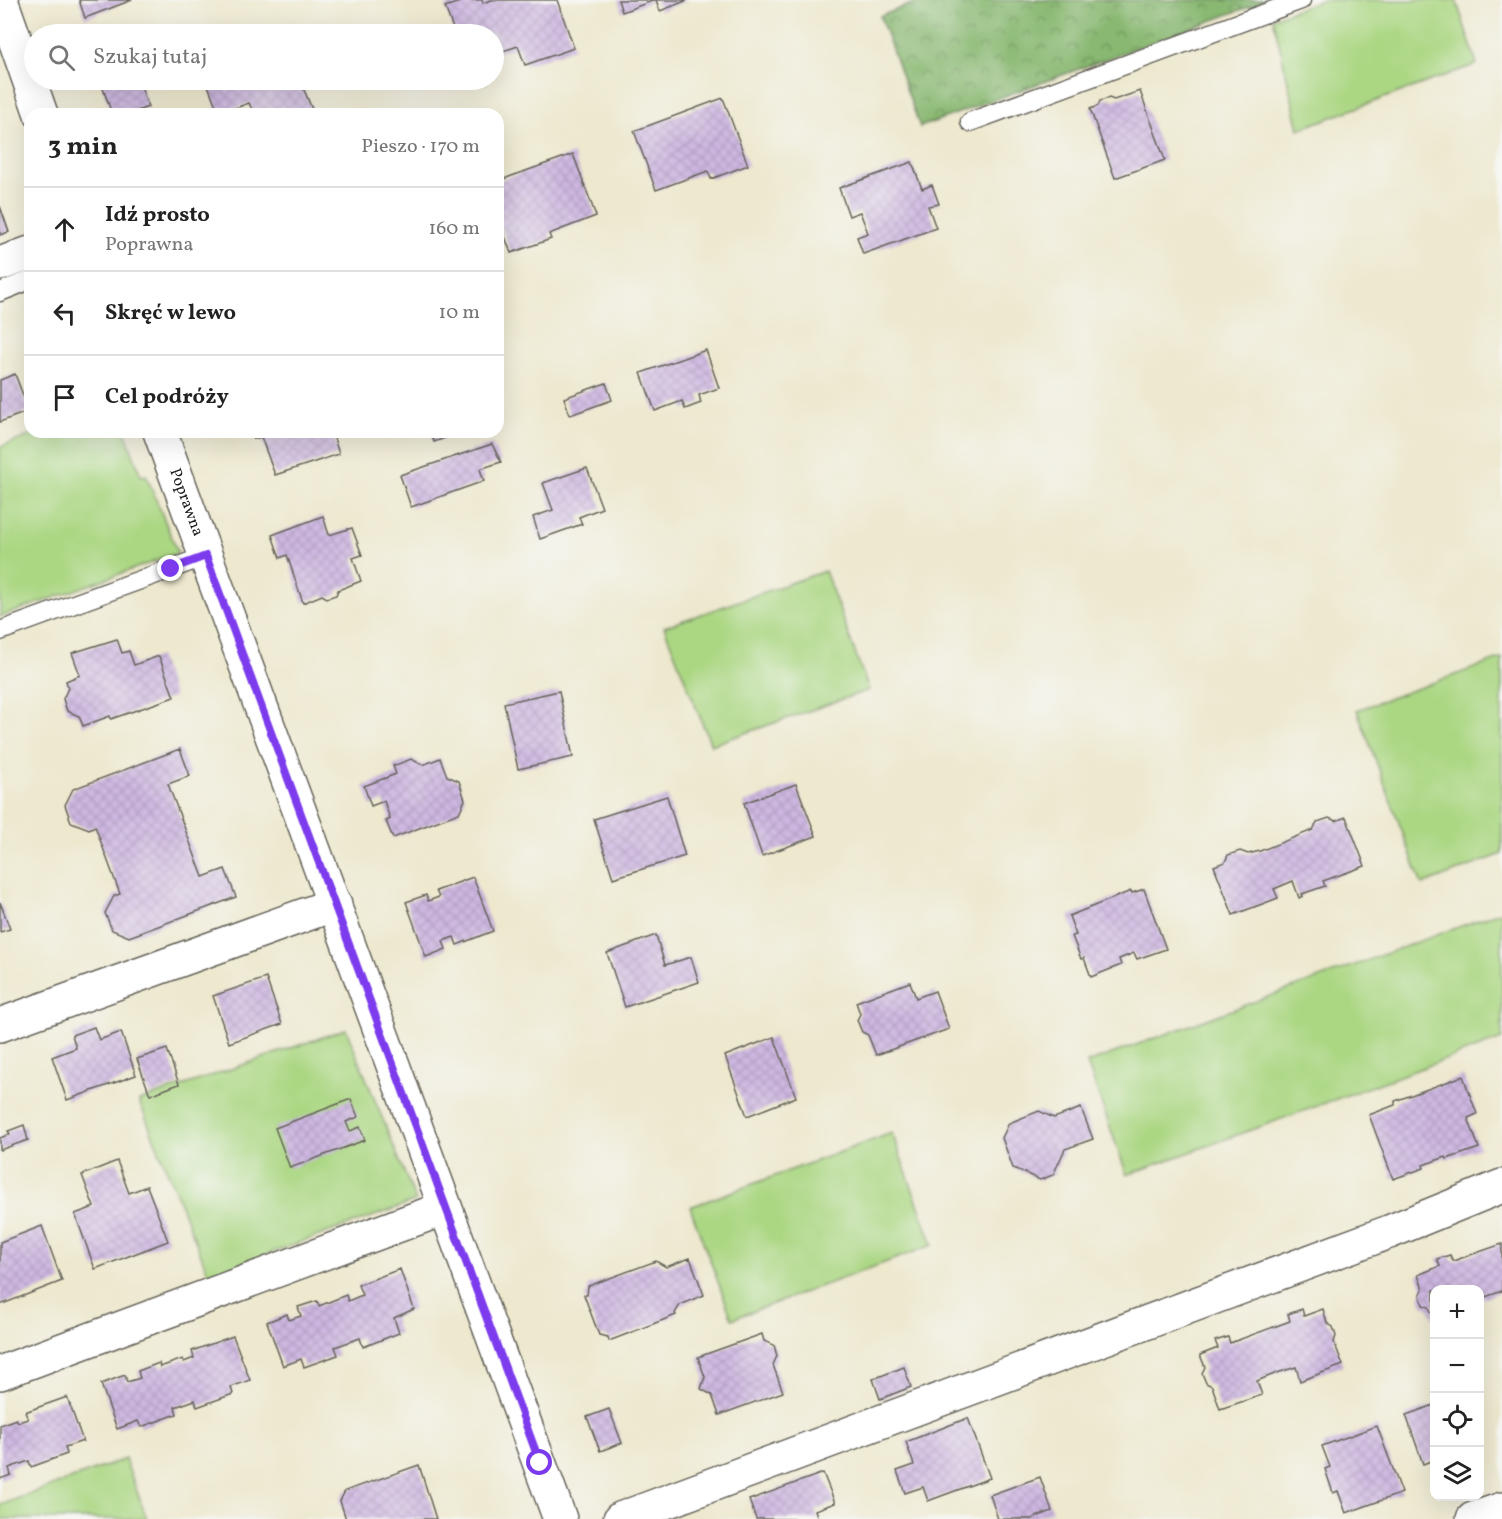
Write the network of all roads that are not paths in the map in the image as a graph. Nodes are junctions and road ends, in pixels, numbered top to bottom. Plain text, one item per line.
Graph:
1 (1, 0) edge
2 (1301, 0) edge
3 (24, 66) edge
4 (33, 90) edge
5 (39, 108) edge
6 (970, 122) dead end
7 (24, 255) edge
8 (0, 264) edge
9 (24, 282) edge
10 (0, 292) edge
11 (162, 438) edge
12 (206, 556) junction
13 (0, 631) edge
14 (335, 904) junction
15 (0, 1025) edge
16 (1502, 1186) edge
17 (445, 1208) junction
18 (0, 1373) edge
19 (1502, 1509) edge
20 (560, 1519) edge
21 (620, 1519) edge
22 (1473, 1519) edge

1 - 3 street
2 - 6 lane
4 - 5 street
7 - 8 street
9 - 10 lane
11 - 12 street, Poprawna
12 - 13 lane
12 - 14 street, Poprawna
14 - 15 street
14 - 17 street, Poprawna
16 - 21 street
17 - 18 street
17 - 20 street, Poprawna
19 - 22 street

